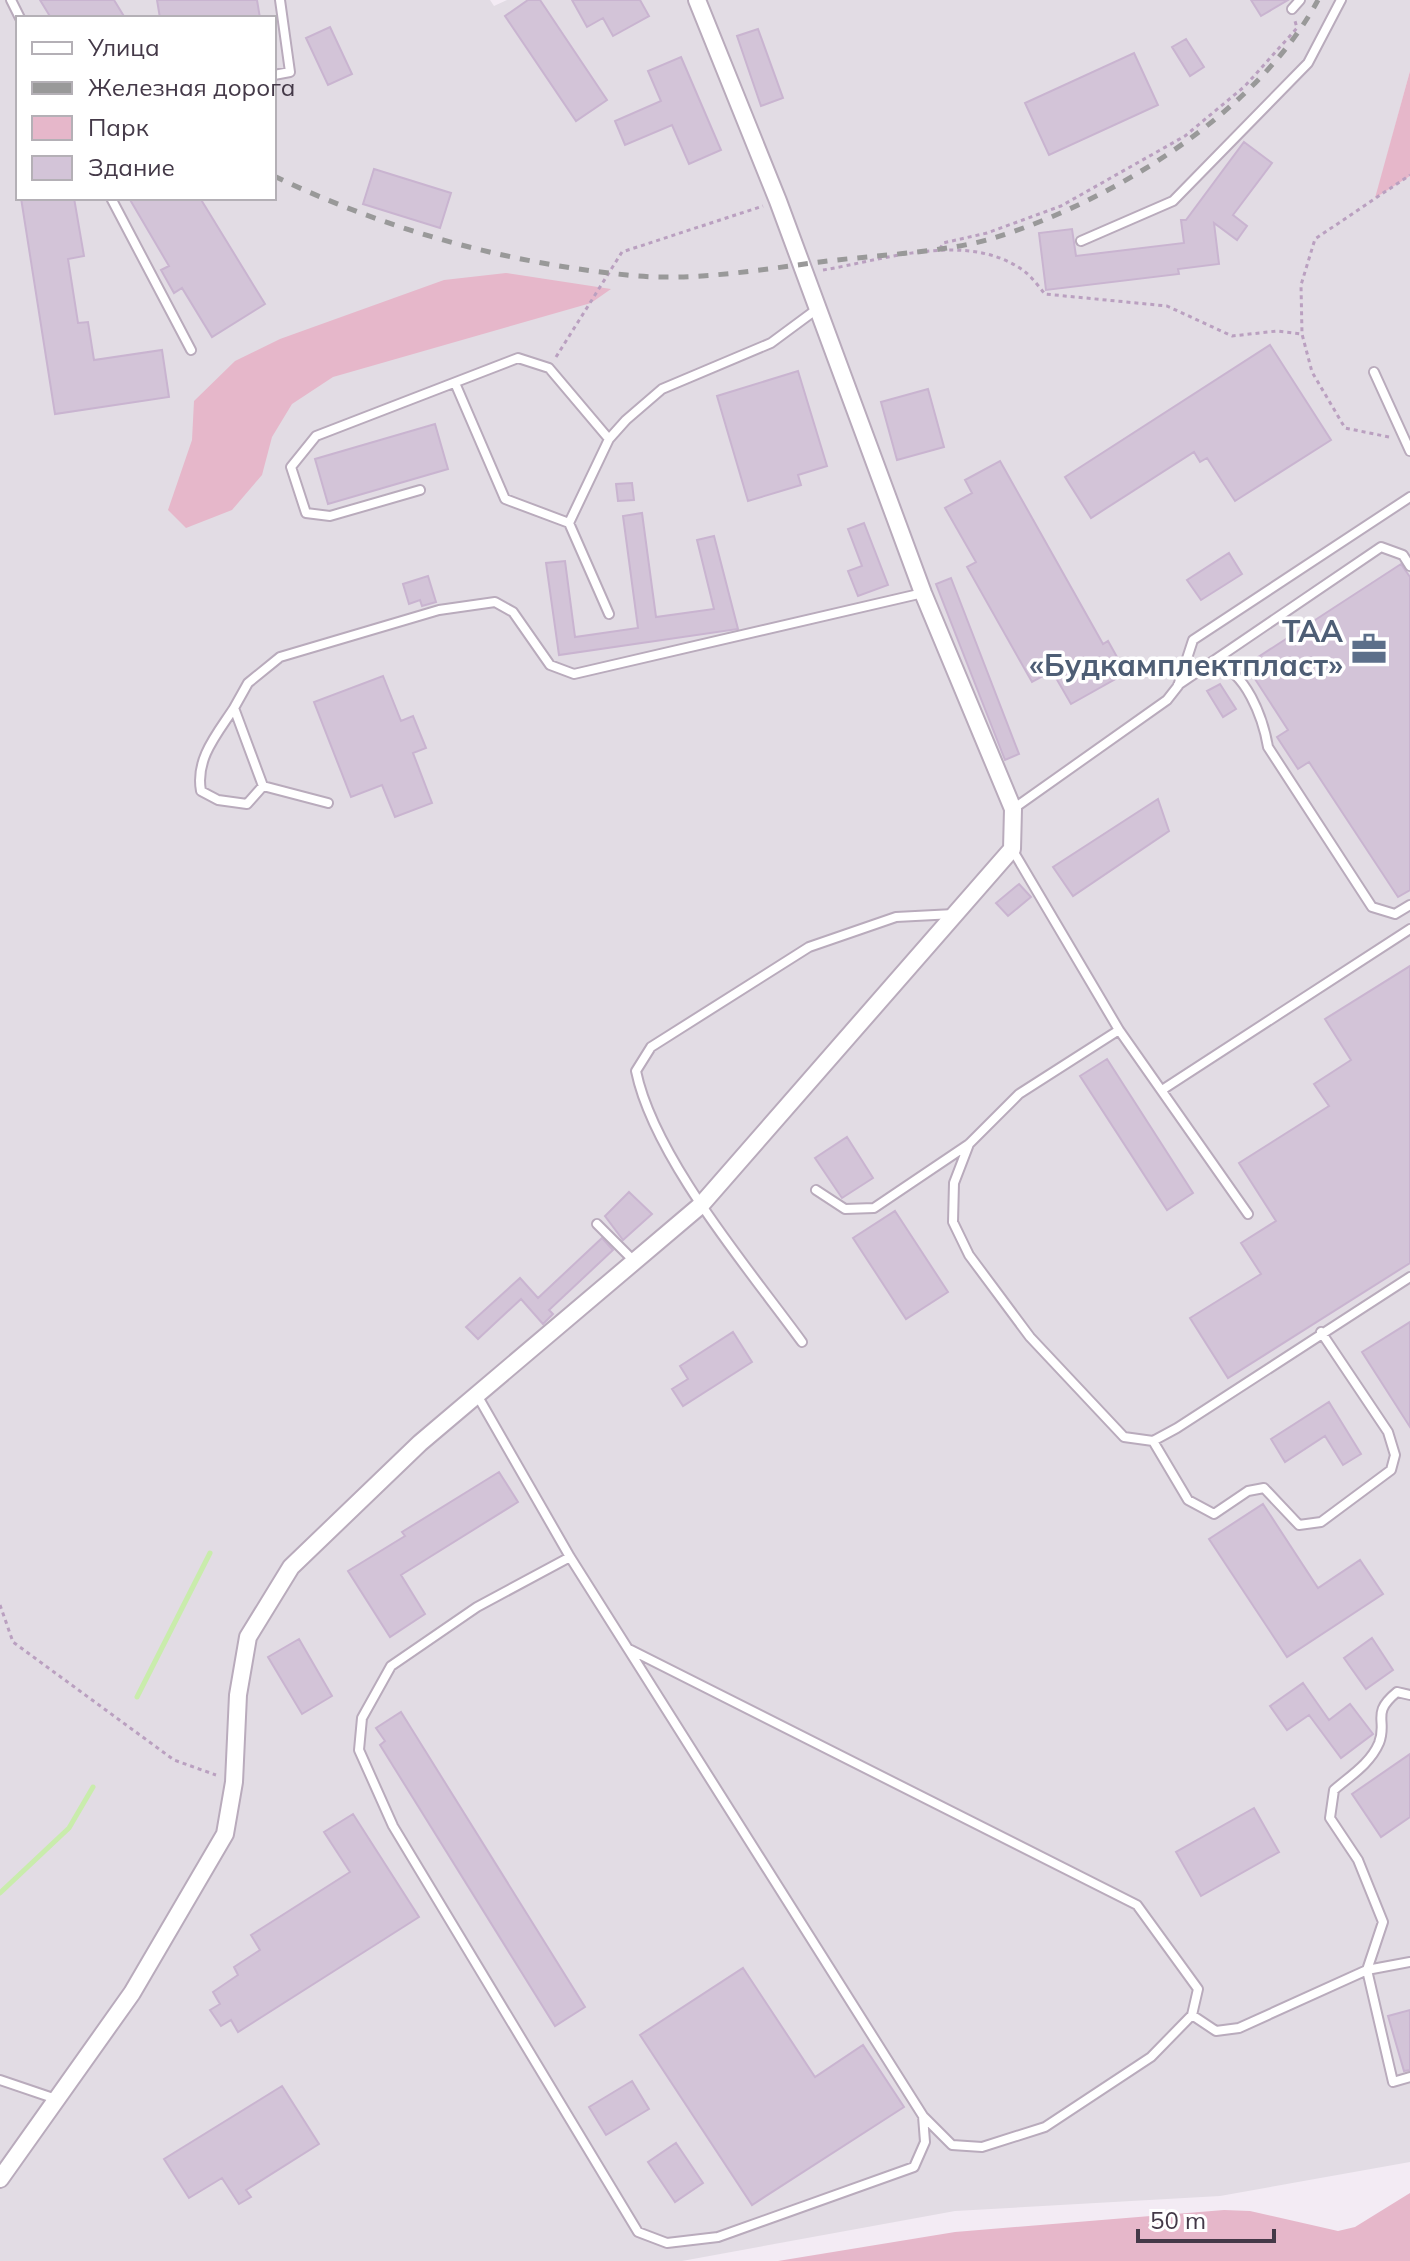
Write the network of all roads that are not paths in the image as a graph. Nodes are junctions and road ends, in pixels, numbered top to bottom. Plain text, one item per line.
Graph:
1 (280, 0) edge
2 (697, 0) edge
3 (1300, 0) edge
4 (1341, 0) edge
5 (1292, 9) road end
6 (276, 75) edge
7 (112, 200) edge
8 (1081, 241) dead end
9 (817, 309) junction
10 (191, 350) dead end
11 (1374, 372) dead end
12 (455, 383) junction
13 (609, 439) junction
14 (1410, 451) edge
15 (420, 490) dead end
16 (1410, 497) edge
17 (569, 523) junction
18 (1410, 566) edge
19 (923, 593) junction
20 (609, 614) dead end
21 (1215, 663) junction
22 (1178, 686) junction
23 (234, 708) junction
24 (263, 786) junction
25 (328, 803) dead end
26 (1013, 809) junction
27 (1012, 849) junction
28 (1410, 905) edge
29 (954, 914) junction
30 (1410, 929) edge
31 (1119, 1030) junction
32 (1162, 1090) junction
33 (969, 1144) junction
34 (816, 1190) dead end
35 (701, 1205) junction
36 (1248, 1214) dead end
37 (597, 1224) dead end
38 (634, 1262) junction
39 (1410, 1277) edge
40 (1321, 1332) junction
41 (802, 1342) dead end
42 (476, 1394) junction
43 (1153, 1441) junction
44 (570, 1557) junction
45 (631, 1650) junction
46 (1410, 1695) edge
47 (1410, 1962) edge
48 (1367, 1970) junction
49 (1192, 2015) junction
50 (1410, 2077) edge
51 (0, 2080) edge
52 (59, 2100) junction
53 (923, 2116) junction
54 (0, 2179) edge

1 - 6 lane
2 - 9 street
3 - 5 lane
4 - 8 lane
7 - 10 lane
9 - 13 lane
9 - 19 street
11 - 14 lane
12 - 13 lane
12 - 15 lane
12 - 17 lane
13 - 17 lane
16 - 22 lane
17 - 20 lane
18 - 21 lane
19 - 23 lane
19 - 26 street
21 - 22 lane
21 - 28 lane
22 - 26 lane
23 - 24 lane
23 - 24 lane
24 - 25 lane
26 - 27 street
27 - 29 street
27 - 31 lane
29 - 35 street
29 - 35 lane
30 - 32 lane
31 - 32 lane
31 - 33 lane
32 - 36 lane
33 - 34 lane
33 - 43 lane
35 - 38 street
35 - 41 lane
37 - 38 lane
38 - 42 street
39 - 40 lane
40 - 43 lane
40 - 43 lane
42 - 44 lane
42 - 52 street
44 - 45 lane
44 - 53 lane
45 - 49 lane
45 - 53 lane
46 - 48 lane
47 - 48 lane
48 - 49 lane
48 - 50 lane
49 - 53 lane
51 - 52 lane
52 - 54 street

